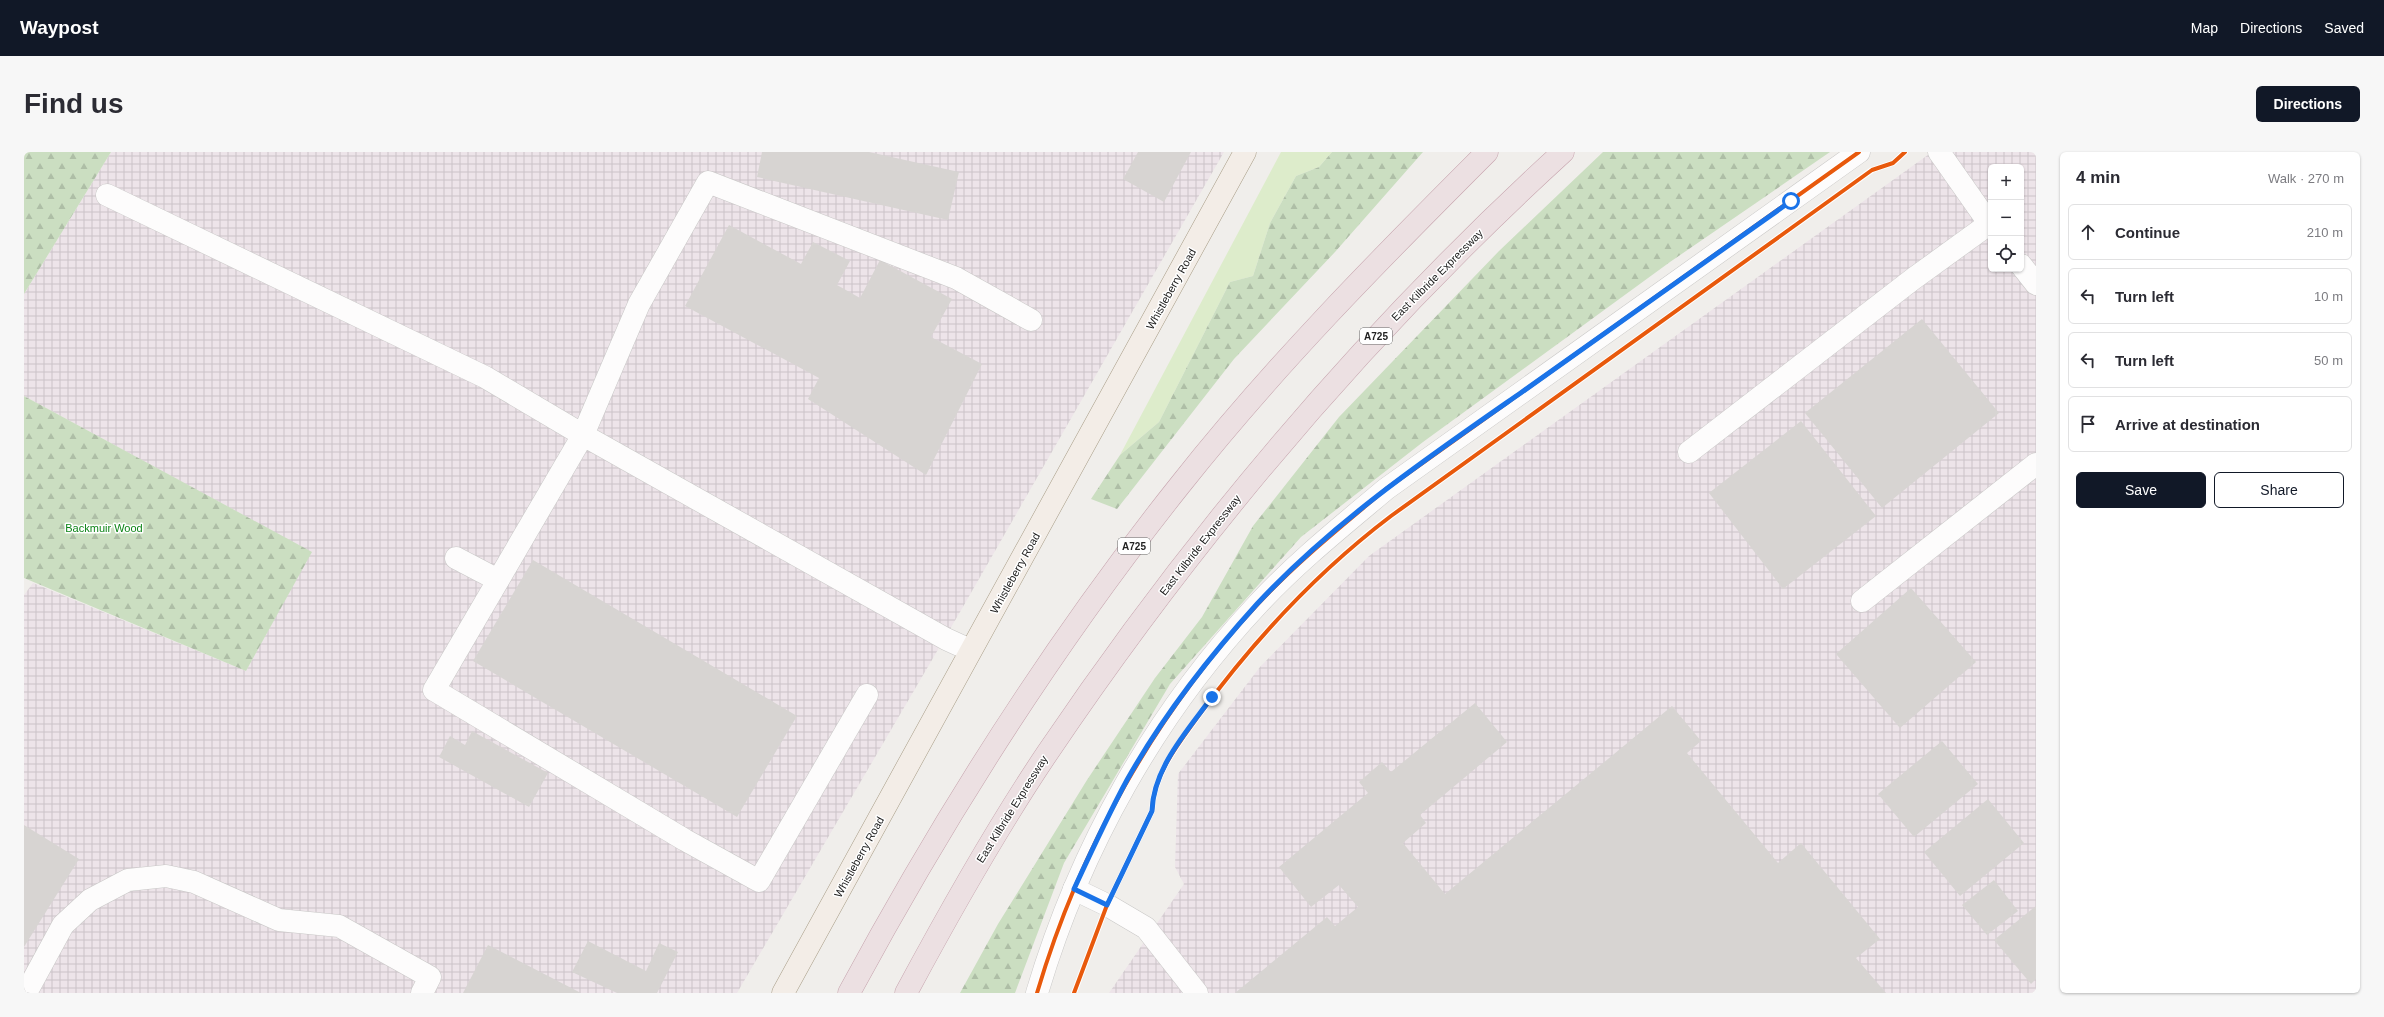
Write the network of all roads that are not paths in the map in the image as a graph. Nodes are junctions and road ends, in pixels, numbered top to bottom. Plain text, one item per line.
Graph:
1 (1245, 152) edge
2 (1487, 152) edge
3 (1563, 152) edge
4 (1859, 152) edge
5 (1939, 152) edge
6 (107, 195) dead end
7 (1988, 222) edge
8 (1988, 226) edge
9 (2024, 269) edge
10 (2036, 284) edge
11 (1031, 320) dead end
12 (582, 435) junction
13 (1689, 452) dead end
14 (2036, 464) edge
15 (456, 558) dead end
16 (498, 580) junction
17 (1862, 601) dead end
18 (970, 650) junction
19 (867, 695) dead end
20 (1074, 889) junction
21 (26, 993) edge
22 (422, 993) edge
23 (783, 993) edge
24 (849, 993) edge
25 (906, 993) edge
26 (1037, 993) edge
27 (1198, 993) edge

1 - 18 main road, Whistleberry Road
2 - 24 highway, A725
3 - 25 highway, East Kilbride Expressway / A725
4 - 20 street
5 - 7 street
6 - 12 street
8 - 13 street
9 - 10 street
11 - 12 street
12 - 16 street
12 - 18 street
14 - 17 street
15 - 16 street
16 - 19 street
18 - 23 main road, Whistleberry Road
20 - 26 street
20 - 27 street
21 - 22 street

